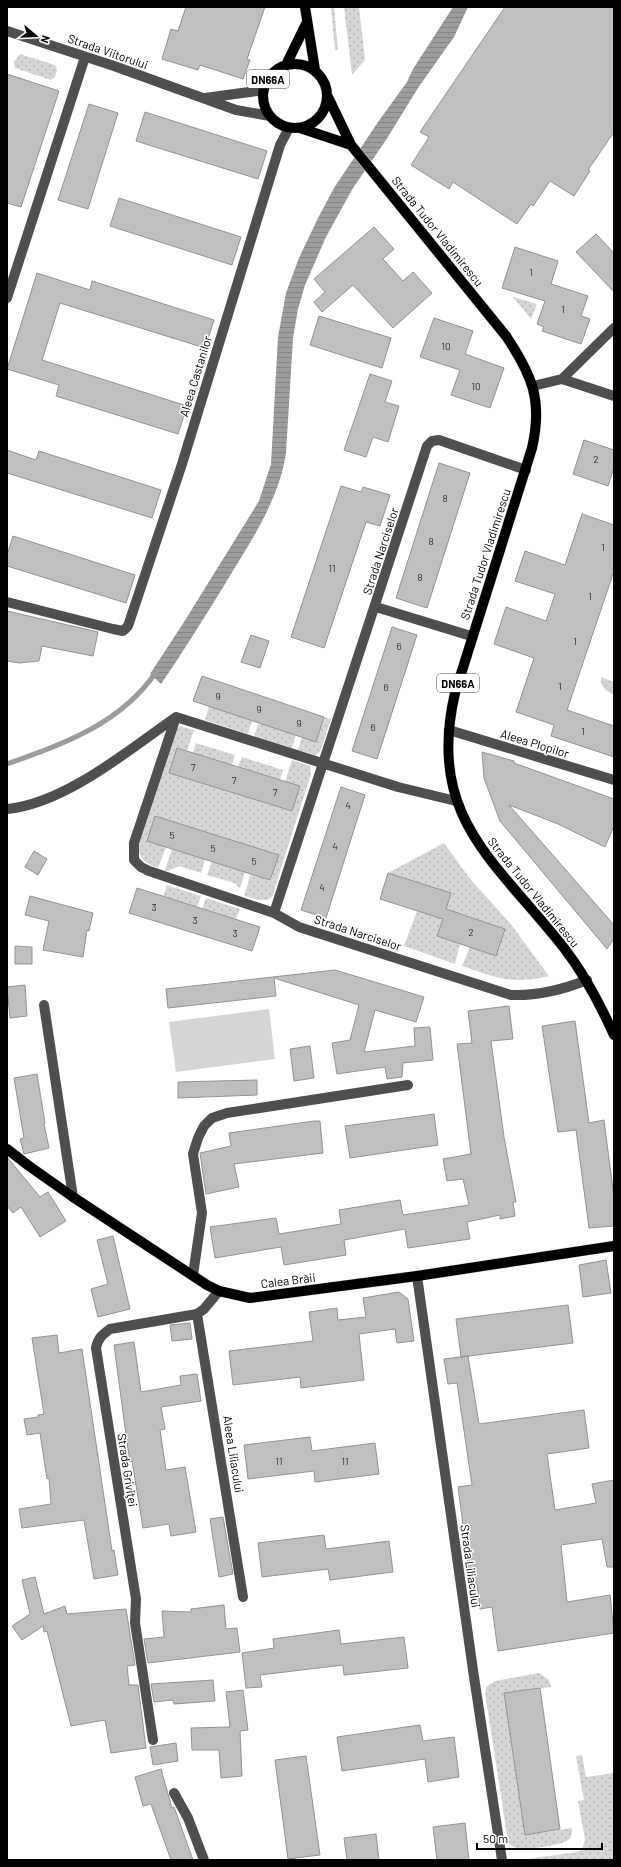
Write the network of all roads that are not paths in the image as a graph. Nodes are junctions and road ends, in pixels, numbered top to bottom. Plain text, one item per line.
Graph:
1 (305, 7) edge
2 (306, 24) junction
3 (7, 31) edge
4 (85, 56) junction
5 (286, 65) junction
6 (315, 70) junction
7 (264, 90) junction
8 (328, 97) junction
9 (201, 98) junction
10 (270, 116) junction
11 (289, 128) junction
12 (300, 128) junction
13 (351, 145) junction
14 (7, 298) edge
15 (614, 328) edge
16 (562, 379) junction
17 (533, 386) junction
18 (614, 396) edge
19 (526, 470) junction
20 (7, 602) edge
21 (376, 607) junction
22 (472, 636) junction
23 (176, 717) junction
24 (449, 730) junction
25 (322, 763) junction
26 (614, 780) edge
27 (456, 801) junction
28 (7, 809) edge
29 (274, 913) junction
30 (587, 980) junction
31 (44, 1005) dead end
32 (614, 1034) edge
33 (408, 1085) dead end
34 (7, 1149) edge
35 (74, 1197) junction
36 (614, 1246) edge
37 (193, 1276) junction
38 (417, 1276) junction
39 (219, 1291) junction
40 (197, 1314) junction
41 (243, 1597) dead end
42 (153, 1740) dead end
43 (174, 1793) dead end
44 (204, 1860) edge
45 (502, 1860) edge

1 - 2 main road, DN66A
2 - 5 main road, DN66A
2 - 6 main road, DN66A
3 - 4 street, Strada Viitorului
4 - 9 street, Strada Viitorului
4 - 14 street
5 - 6 main road, DN66A
5 - 7 main road, DN66A
6 - 8 main road, DN66A
7 - 9 street, Strada Viitorului
7 - 10 main road, DN66A
8 - 12 main road
8 - 13 main road, Strada Tudor Vladimirescu / DN66A
9 - 10 street, Strada Viitorului
10 - 11 main road
11 - 12 main road
11 - 20 street, Aleea Castanilor
12 - 13 main road
13 - 17 main road, Strada Tudor Vladimirescu / DN66A
15 - 16 street
16 - 17 street
16 - 18 street
17 - 19 main road, Strada Tudor Vladimirescu / DN66A
19 - 21 street, Strada Narciselor
19 - 22 main road, Strada Tudor Vladimirescu / DN66A
21 - 22 street
21 - 25 street, Strada Narciselor
22 - 24 main road, Strada Tudor Vladimirescu / DN66A
23 - 25 street
23 - 28 street
23 - 29 street
24 - 26 street, Aleea Plopilor
24 - 27 main road, Strada Tudor Vladimirescu / DN66A
25 - 27 street
25 - 29 street, Strada Narciselor
27 - 30 main road, Strada Tudor Vladimirescu / DN66A
29 - 30 street, Strada Narciselor
30 - 32 main road, Strada Tudor Vladimirescu / DN66A
31 - 35 street
33 - 37 street
34 - 35 main road, Calea Brăii
35 - 37 main road, Calea Brăii
36 - 38 main road, Calea Brăii
37 - 39 main road, Calea Brăii
38 - 39 main road, Calea Brăii
38 - 45 street, Strada Liliacului
39 - 40 street
40 - 41 street, Aleea Liliacului
40 - 42 street, Strada Griviţei
43 - 44 street

